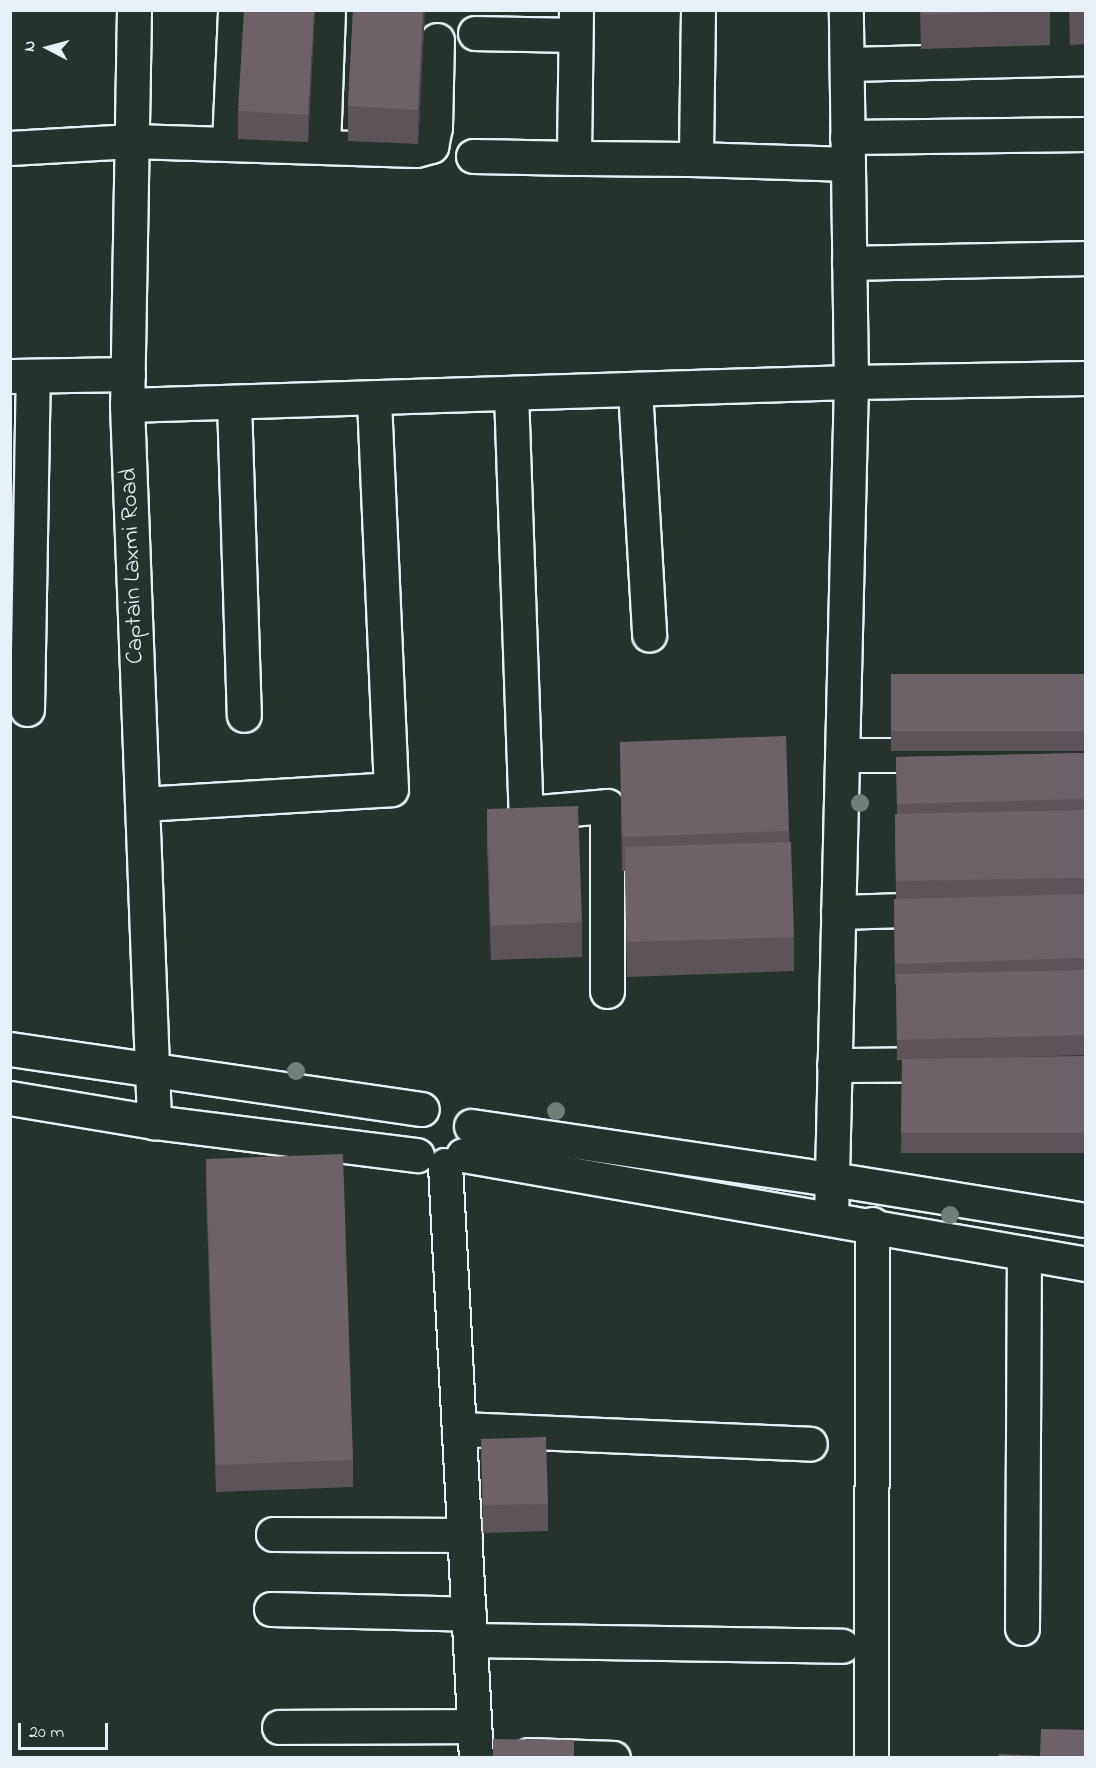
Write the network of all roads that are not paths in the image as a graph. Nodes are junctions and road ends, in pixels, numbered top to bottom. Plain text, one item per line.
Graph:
1 (134, 10) edge
2 (235, 10) edge
3 (328, 10) edge
4 (698, 10) edge
5 (846, 10) edge
6 (1063, 10) edge
7 (576, 23) edge
8 (475, 33) dead end
9 (436, 40) dead end
10 (1074, 59) edge
11 (846, 64) junction
12 (1086, 134) edge
13 (132, 141) junction
14 (229, 144) junction
15 (323, 147) junction
16 (10, 148) edge
17 (848, 150) junction
18 (473, 156) dead end
19 (574, 158) junction
20 (696, 159) junction
21 (1086, 258) edge
22 (849, 263) junction
23 (22, 376) edge
24 (1086, 378) edge
25 (851, 382) junction
26 (635, 389) junction
27 (128, 390) junction
28 (511, 393) junction
29 (374, 397) junction
30 (234, 402) junction
31 (649, 635) dead end
32 (27, 709) dead end
33 (244, 715) dead end
34 (1086, 754) edge
35 (842, 755) junction
36 (142, 804) junction
37 (970, 908) edge
38 (838, 912) junction
39 (607, 991) dead end
40 (10, 1049) edge
41 (980, 1064) edge
42 (834, 1065) junction
43 (152, 1068) junction
44 (10, 1098) edge
45 (422, 1109) junction
46 (154, 1122) junction
47 (449, 1150) junction
48 (832, 1179) junction
49 (831, 1218) junction
50 (1086, 1220) edge
51 (872, 1224) junction
52 (1024, 1252) junction
53 (1086, 1263) edge
54 (459, 1429) junction
55 (810, 1444) dead end
56 (273, 1534) dead end
57 (465, 1535) junction
58 (271, 1609) dead end
59 (470, 1627) junction
60 (1022, 1628) dead end
61 (842, 1646) dead end
62 (279, 1727) dead end
63 (475, 1746) edge
64 (613, 1758) edge
65 (871, 1758) edge

1 - 13 street, Captain Laxmi Road
2 - 14 street
3 - 15 street
4 - 20 street
5 - 11 street
6 - 10 street
7 - 8 street
7 - 19 street
9 - 15 street
10 - 11 street
11 - 17 street
12 - 17 street
13 - 14 street
13 - 16 street
13 - 27 street, Captain Laxmi Road
14 - 15 street
17 - 20 street
17 - 22 street
18 - 19 street
19 - 20 street
21 - 22 street
22 - 25 street
23 - 27 street
23 - 32 street
24 - 25 street
25 - 26 street
25 - 35 street
26 - 28 street
26 - 31 street
27 - 30 street
27 - 36 street, Captain Laxmi Road
28 - 29 street
28 - 39 street
29 - 30 street
29 - 36 street
30 - 33 street
34 - 35 street
35 - 38 street
36 - 43 street, Captain Laxmi Road
37 - 38 street
38 - 42 street
40 - 43 street
41 - 42 street
42 - 48 street
43 - 45 street
43 - 46 street, Captain Laxmi Road
44 - 46 street
45 - 47 street
45 - 47 street
46 - 47 street
47 - 48 street
47 - 49 street
47 - 54 street
48 - 49 street
48 - 50 street
49 - 51 street
51 - 52 street
51 - 65 street
52 - 53 street
52 - 60 street
54 - 55 street
54 - 57 street
56 - 57 street
57 - 59 street
58 - 59 street
59 - 61 street
59 - 63 street
62 - 63 street
63 - 64 street

